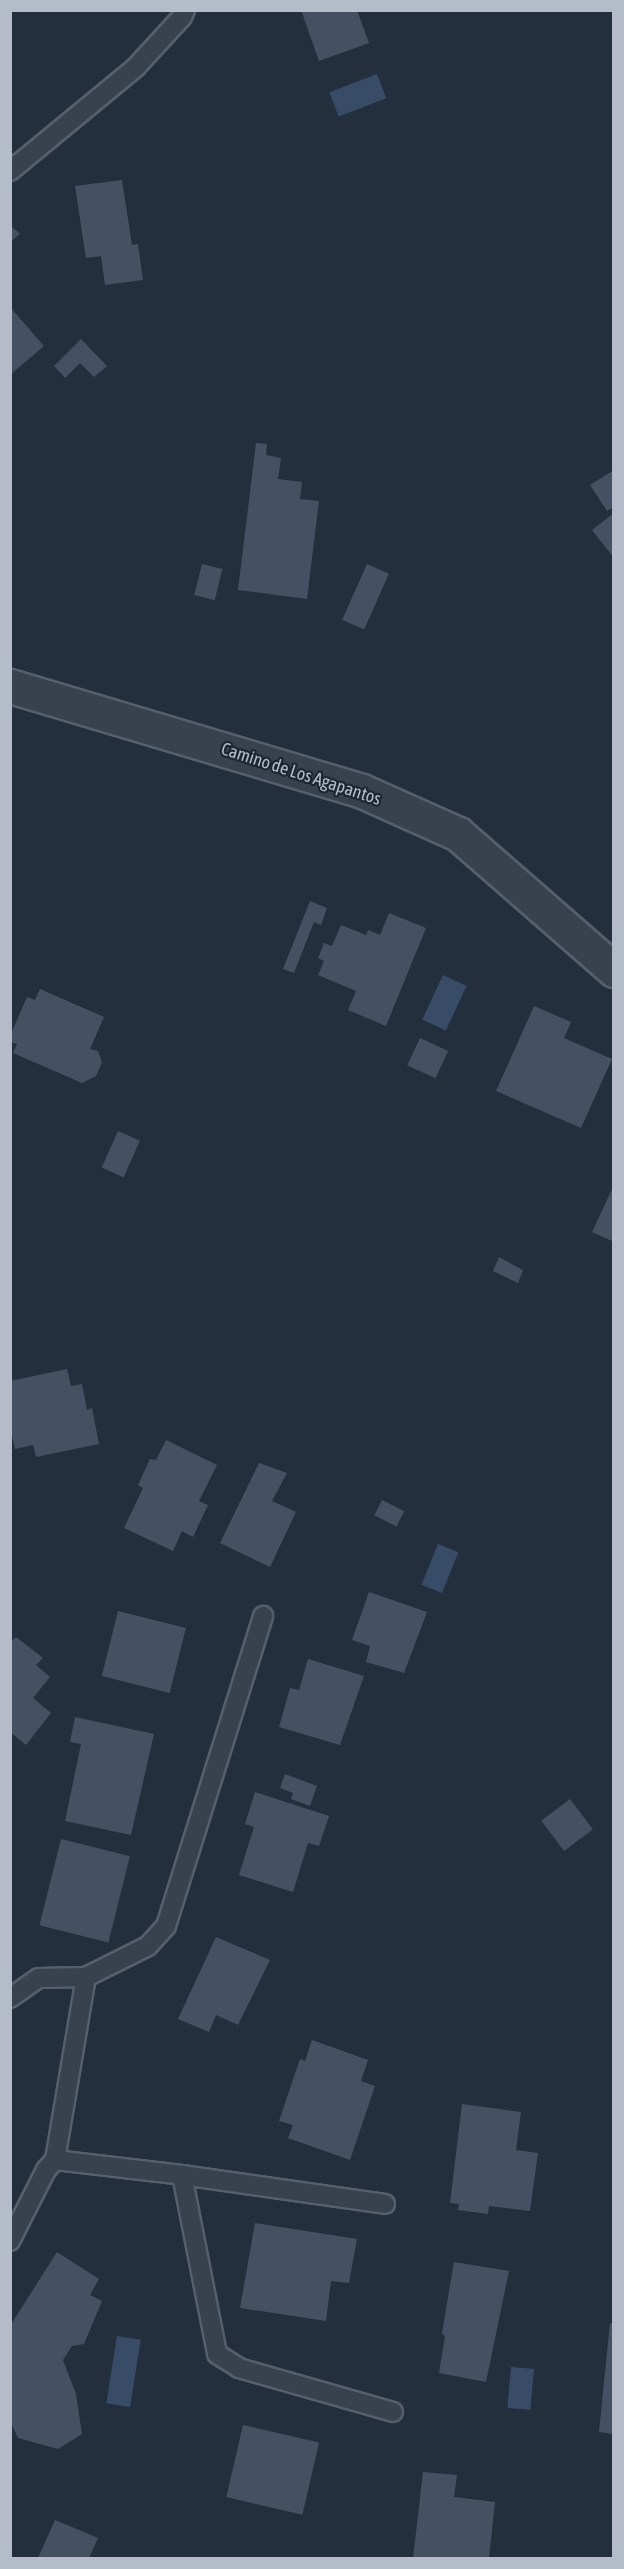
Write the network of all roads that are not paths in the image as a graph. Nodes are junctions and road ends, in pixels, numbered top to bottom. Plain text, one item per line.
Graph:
1 (184, 10) edge
2 (10, 171) edge
3 (10, 686) edge
4 (614, 970) edge
5 (263, 1616) dead end
6 (86, 1977) junction
7 (10, 1998) edge
8 (55, 2160) junction
9 (182, 2175) junction
10 (385, 2204) dead end
11 (10, 2241) edge
12 (393, 2412) dead end

1 - 2 lane
3 - 4 street, Camino de Los Agapantos
5 - 6 lane
6 - 7 lane
6 - 8 lane
8 - 9 lane
8 - 11 lane
9 - 10 lane
9 - 12 lane

